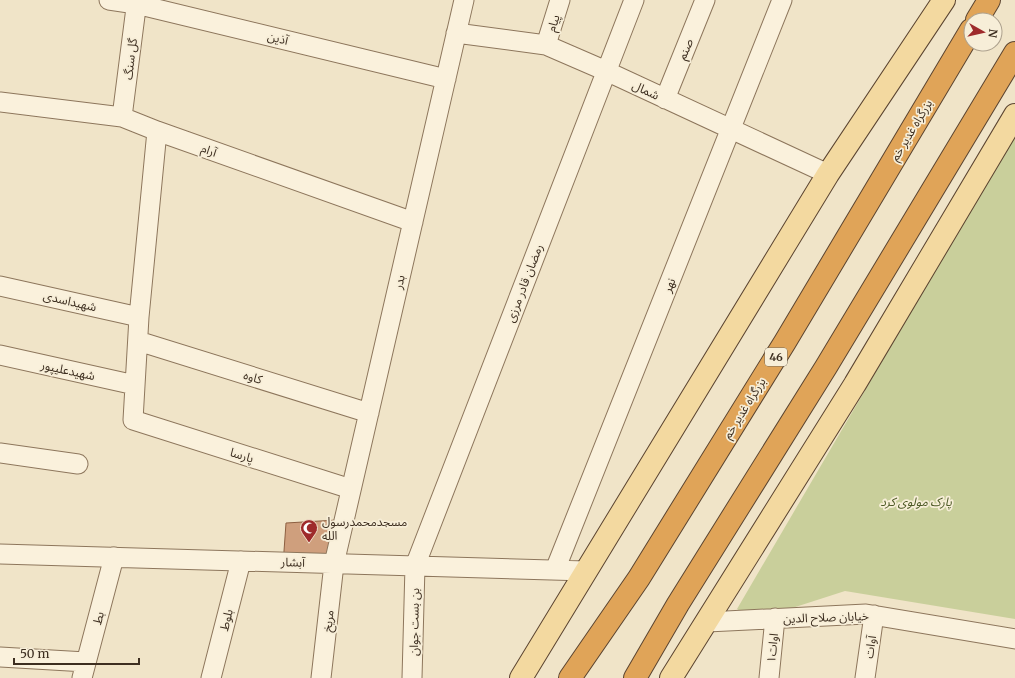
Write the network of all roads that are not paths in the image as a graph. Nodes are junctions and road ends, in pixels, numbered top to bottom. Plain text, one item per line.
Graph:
1 (109, 0) edge
2 (464, 0) edge
3 (560, 0) edge
4 (634, 0) edge
5 (705, 0) edge
6 (782, 0) edge
7 (954, 0) edge
8 (989, 0) edge
9 (136, 2) edge
10 (940, 6) edge
11 (982, 12) edge
12 (456, 33) junction
13 (963, 43) edge
14 (546, 46) junction
15 (1015, 53) edge
16 (606, 71) junction
17 (446, 79) junction
18 (665, 99) junction
19 (0, 102) edge
20 (1015, 115) edge
21 (122, 117) junction
22 (731, 129) junction
23 (157, 132) junction
24 (828, 174) junction
25 (413, 222) junction
26 (0, 286) edge
27 (139, 317) junction
28 (138, 341) junction
29 (0, 356) edge
30 (135, 385) junction
31 (369, 413) junction
32 (0, 453) edge
33 (78, 464) dead end
34 (351, 489) junction
35 (0, 554) edge
36 (114, 557) junction
37 (241, 561) junction
38 (334, 564) junction
39 (415, 566) junction
40 (555, 570) junction
41 (586, 571) junction
42 (874, 615) junction
43 (775, 618) junction
44 (707, 622) junction
45 (1015, 639) edge
46 (0, 656) edge
47 (84, 670) edge
48 (211, 678) edge
49 (321, 678) edge
50 (412, 678) edge
51 (521, 678) edge
52 (570, 678) edge
53 (635, 678) edge
54 (671, 678) edge
55 (769, 678) edge
56 (865, 678) edge

1 - 9 street, آذین
2 - 12 street, بدر
3 - 14 street, پیام
4 - 16 street, رمضان قادر مرزی
5 - 18 street, صنم
6 - 22 street, نهر
7 - 10 main road
8 - 11 highway
9 - 17 street, آذین
9 - 21 street, گل سنگ
10 - 24 main road
12 - 14 street, شمال
12 - 17 street, بدر
13 - 52 highway, بزرگراه غدیر خم / 46
14 - 16 street, شمال
15 - 53 highway
16 - 18 street, شمال
16 - 39 street, رمضان قادر مرزی
17 - 25 street, بدر
18 - 22 street, شمال
19 - 21 street, آرام
20 - 44 main road
21 - 23 street, آرام
22 - 24 street, شمال
22 - 40 street, نهر
23 - 25 street, آرام
23 - 27 street
24 - 41 main road
25 - 31 street, بدر
26 - 27 street, شهیداسدی
27 - 28 street
28 - 30 street
28 - 31 street, کاوه
29 - 30 street, شهیدعلیپور
30 - 34 street, پارسا
31 - 34 street, بدر
32 - 33 street
34 - 38 street, بدر
35 - 36 street, آبشار
36 - 37 street, آبشار
36 - 47 street, بط
37 - 38 street, آبشار
37 - 48 street, بلوط
38 - 39 street, آبشار
38 - 49 street, مریخ
39 - 40 street, آبشار
39 - 50 street, بن بست جوان
40 - 41 street, آبشار
41 - 51 main road
42 - 43 street, خیابان صلاح الدین
42 - 45 street, خیابان صلاح الدین
42 - 56 street, آوات
43 - 44 street, خیابان صلاح الدین
43 - 55 street, اوات۱
44 - 54 main road
46 - 47 street

